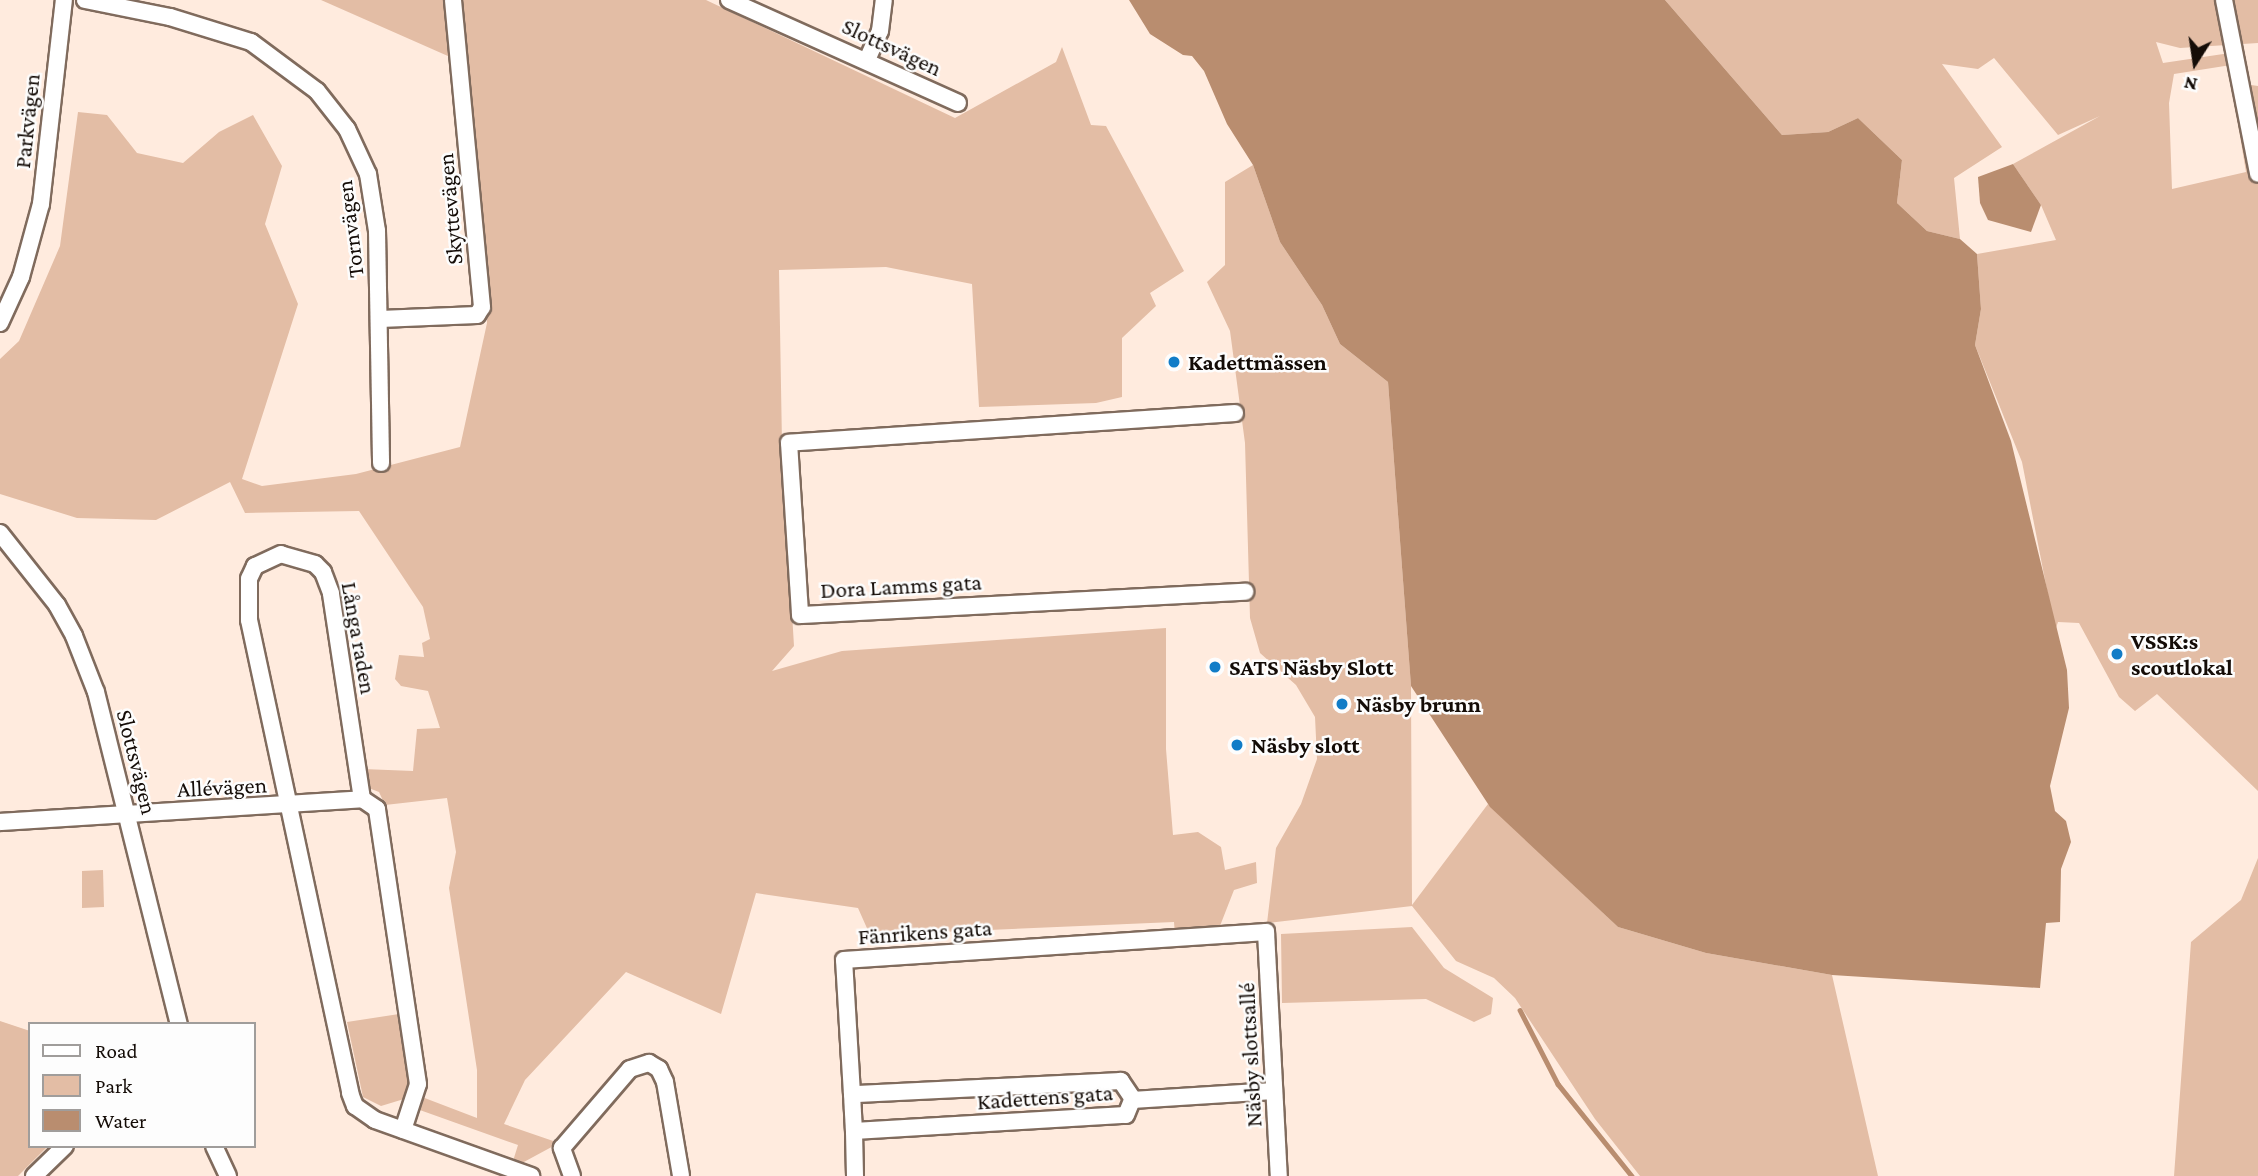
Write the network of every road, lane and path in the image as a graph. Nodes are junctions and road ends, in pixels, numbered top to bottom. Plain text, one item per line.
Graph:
1 (64, 0) edge
2 (85, 0) edge
3 (453, 0) edge
4 (729, 0) edge
5 (884, 0) edge
6 (2224, 0) edge
7 (867, 60) junction
8 (2258, 72) edge
9 (2241, 73) junction
10 (958, 103) dead end
11 (2258, 174) edge
12 (380, 319) junction
13 (0, 323) edge
14 (1235, 413) dead end
15 (380, 463) dead end
16 (0, 533) edge
17 (1245, 592) dead end
18 (362, 799) junction
19 (287, 806) junction
20 (127, 815) junction
21 (0, 822) edge
22 (1266, 932) joint
23 (179, 1022) edge
24 (1274, 1091) junction
25 (852, 1094) junction
26 (1133, 1099) junction
27 (403, 1130) junction
28 (853, 1131) junction
29 (63, 1148) edge
30 (215, 1148) edge
31 (34, 1176) edge
32 (228, 1176) edge
33 (531, 1176) edge
34 (572, 1176) edge
35 (681, 1176) edge
36 (855, 1176) edge
37 (1279, 1176) edge

1 - 13 street, Parkvägen
2 - 12 street, Tornvägen
3 - 12 street, Skyttevägen
4 - 7 street, Slottsvägen
5 - 7 street
6 - 9 street
7 - 10 street, Slottsvägen
8 - 9 street
9 - 11 street
12 - 15 street, Tornvägen
14 - 17 street, Dora Lamms gata
16 - 20 street, Slottsvägen
18 - 19 street, Allévägen
18 - 19 street, Långa raden
18 - 27 street, Långa raden
19 - 20 street, Allévägen
19 - 27 street, Långa raden
20 - 21 street, Allévägen
20 - 23 street, Slottsvägen
22 - 24 street, Näsby slottsallé
22 - 25 street, Fänrikens gata
24 - 26 street, Kadettens gata
24 - 37 street, Näsby slottsallé
25 - 26 street
25 - 28 street
26 - 28 street, Kadettens gata
27 - 33 street, Långa raden
28 - 36 street
29 - 31 street
30 - 32 street
34 - 35 street

